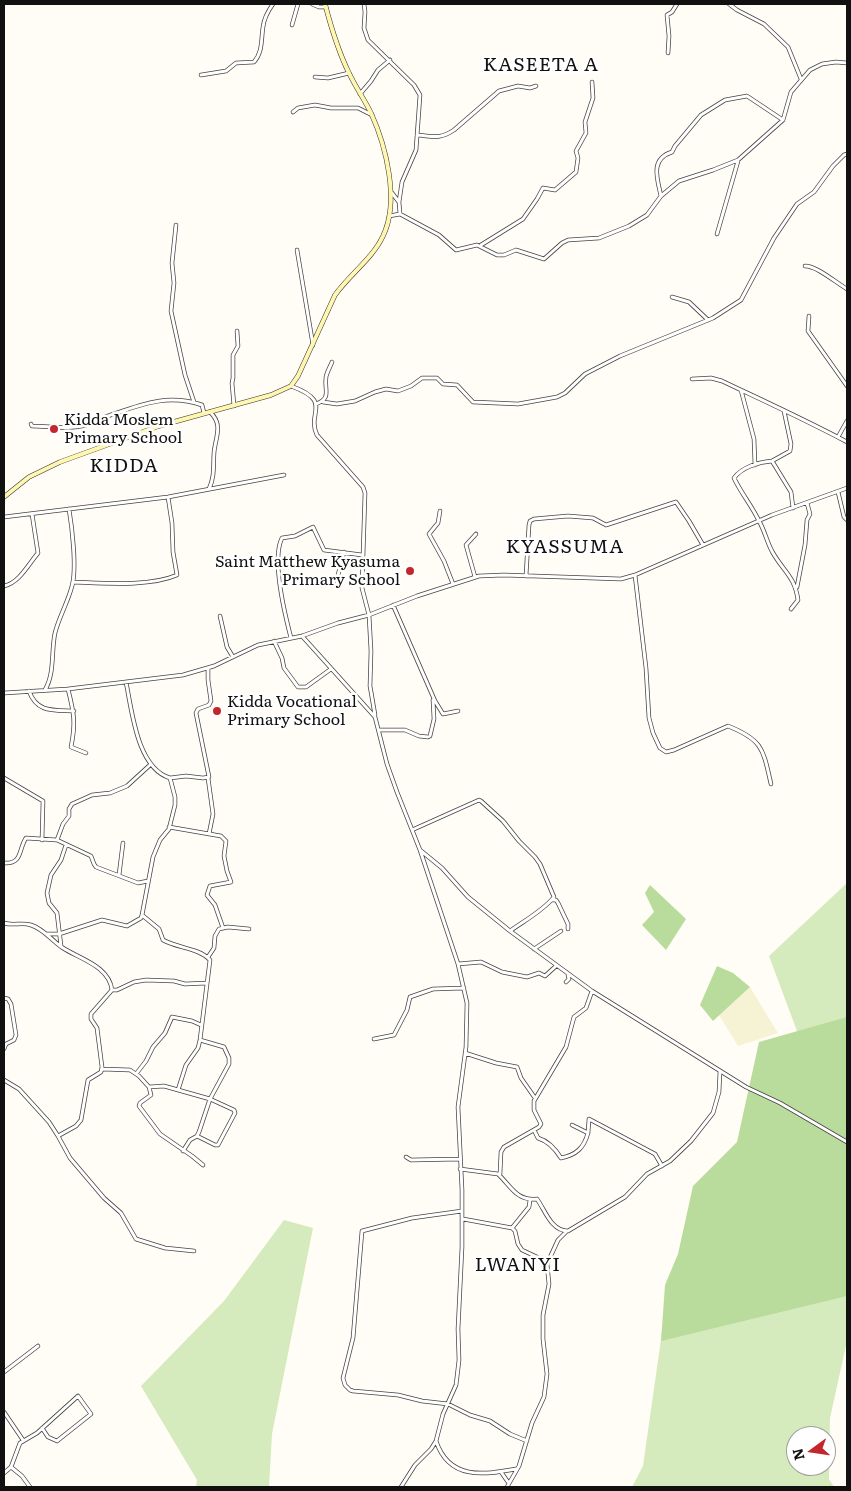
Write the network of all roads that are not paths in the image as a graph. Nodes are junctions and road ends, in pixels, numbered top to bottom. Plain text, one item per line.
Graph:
1 (273, 4) edge
2 (298, 4) edge
3 (312, 4) edge
4 (364, 4) edge
5 (677, 4) edge
6 (730, 4) edge
7 (326, 5) edge
8 (292, 25) dead end
9 (668, 53) dead end
10 (390, 60) junction
11 (847, 63) edge
12 (349, 73) junction
13 (201, 75) dead end
14 (315, 77) dead end
15 (801, 79) junction
16 (592, 82) dead end
17 (536, 86) dead end
18 (360, 94) junction
19 (293, 112) dead end
20 (372, 115) junction
21 (783, 120) junction
22 (417, 135) junction
23 (847, 154) edge
24 (738, 160) junction
25 (392, 193) junction
26 (661, 196) junction
27 (399, 202) junction
28 (400, 214) junction
29 (389, 216) junction
30 (176, 225) dead end
31 (717, 234) dead end
32 (480, 246) junction
33 (297, 250) dead end
34 (804, 266) dead end
35 (847, 289) edge
36 (672, 297) dead end
37 (809, 316) dead end
38 (708, 320) junction
39 (237, 331) dead end
40 (313, 346) junction
41 (332, 362) dead end
42 (692, 379) dead end
43 (291, 386) junction
44 (847, 386) edge
45 (741, 390) junction
46 (194, 402) junction
47 (323, 402) junction
48 (316, 404) junction
49 (234, 406) junction
50 (784, 411) junction
51 (210, 412) junction
52 (204, 413) junction
53 (847, 421) edge
54 (31, 424) dead end
55 (838, 437) junction
56 (847, 442) edge
57 (772, 461) junction
58 (754, 465) junction
59 (284, 475) dead end
60 (847, 488) edge
61 (209, 489) junction
62 (838, 492) junction
63 (168, 496) junction
64 (4, 497) edge
65 (807, 503) junction
66 (793, 508) junction
67 (69, 509) junction
68 (440, 511) dead end
69 (32, 514) junction
70 (4, 517) edge
71 (847, 520) edge
72 (759, 521) junction
73 (476, 534) dead end
74 (703, 545) junction
75 (344, 552) junction
76 (362, 555) junction
77 (634, 575) junction
78 (526, 576) junction
79 (475, 577) junction
80 (73, 582) junction
81 (453, 584) junction
82 (4, 586) edge
83 (337, 586) dead end
84 (796, 588) junction
85 (393, 605) junction
86 (791, 610) dead end
87 (369, 615) junction
88 (220, 616) dead end
89 (302, 636) junction
90 (291, 638) junction
91 (274, 641) junction
92 (232, 657) junction
93 (208, 668) junction
94 (331, 669) junction
95 (126, 682) junction
96 (68, 689) junction
97 (45, 690) junction
98 (30, 692) junction
99 (4, 693) edge
100 (433, 697) junction
101 (74, 712) junction
102 (458, 712) dead end
103 (375, 717) junction
104 (379, 730) junction
105 (86, 752) dead end
106 (150, 765) junction
107 (4, 778) edge
108 (170, 778) junction
109 (208, 778) junction
110 (771, 784) dead end
111 (169, 827) junction
112 (412, 830) junction
113 (209, 834) junction
114 (42, 840) junction
115 (57, 840) junction
116 (123, 842) dead end
117 (66, 845) junction
118 (420, 850) junction
119 (4, 863) edge
120 (119, 875) junction
121 (148, 881) junction
122 (552, 900) junction
123 (142, 916) junction
124 (4, 923) edge
125 (223, 928) junction
126 (568, 928) dead end
127 (249, 929) dead end
128 (510, 931) junction
129 (561, 931) dead end
130 (46, 934) junction
131 (59, 934) junction
132 (62, 947) junction
133 (534, 949) junction
134 (208, 958) junction
135 (458, 964) junction
136 (556, 966) junction
137 (568, 974) junction
138 (566, 982) dead end
139 (207, 983) junction
140 (464, 988) junction
141 (112, 990) junction
142 (592, 991) junction
143 (4, 998) edge
144 (201, 1025) junction
145 (374, 1039) dead end
146 (200, 1040) junction
147 (4, 1049) edge
148 (465, 1054) junction
149 (102, 1069) junction
150 (720, 1071) junction
151 (136, 1074) junction
152 (4, 1080) edge
153 (149, 1087) junction
154 (178, 1090) junction
155 (535, 1098) junction
156 (210, 1099) junction
157 (572, 1126) dead end
158 (534, 1130) junction
159 (588, 1133) junction
160 (58, 1136) junction
161 (197, 1136) junction
162 (847, 1142) edge
163 (183, 1151) junction
164 (406, 1157) dead end
165 (460, 1159) junction
166 (202, 1165) dead end
167 (662, 1166) junction
168 (460, 1169) junction
169 (500, 1175) junction
170 (530, 1200) junction
171 (462, 1211) junction
172 (462, 1219) junction
173 (512, 1228) junction
174 (566, 1232) junction
175 (194, 1251) dead end
176 (547, 1264) junction
177 (38, 1346) dead end
178 (4, 1372) edge
179 (448, 1404) junction
180 (4, 1412) edge
181 (42, 1428) junction
182 (23, 1440) junction
183 (436, 1441) junction
184 (527, 1441) junction
185 (431, 1449) junction
186 (439, 1451) junction
187 (11, 1467) junction
188 (516, 1469) junction
189 (501, 1472) junction
190 (4, 1473) edge
191 (508, 1482) junction
192 (30, 1487) edge
193 (401, 1487) edge
194 (507, 1487) edge

1 - 13 street
2 - 8 street
3 - 7 street
4 - 10 street
5 - 9 street
6 - 15 street
7 - 12 street
10 - 18 street
10 - 22 street
11 - 15 street
12 - 14 street
12 - 18 street
15 - 21 street
16 - 32 street
17 - 22 street
18 - 20 street
19 - 20 street
20 - 25 street
21 - 24 street
21 - 26 street
22 - 27 street
23 - 38 street
24 - 26 street
24 - 31 street
25 - 27 street
25 - 29 street
26 - 32 street
27 - 28 street
28 - 29 street
28 - 32 street
29 - 40 street
30 - 46 street
33 - 40 street
34 - 35 street
36 - 38 street
37 - 44 street
38 - 47 street
39 - 49 street
40 - 43 street
41 - 47 street
42 - 45 street
43 - 48 street
43 - 49 street
45 - 50 street
45 - 58 street
46 - 52 street
46 - 54 street
47 - 48 street
48 - 76 street
49 - 51 street
50 - 55 street
50 - 57 street
51 - 52 street
51 - 61 street
52 - 64 street
53 - 55 street
55 - 56 street
57 - 58 street
57 - 66 street
58 - 72 street
59 - 61 street
60 - 62 street
61 - 63 street
62 - 65 street
62 - 71 street
63 - 67 street
63 - 80 street
65 - 66 street
65 - 84 street
66 - 72 street
67 - 69 street
67 - 80 street
68 - 81 street
69 - 70 street
69 - 82 street
72 - 74 street
72 - 84 street
73 - 79 street
74 - 77 street
74 - 78 street
75 - 76 street
75 - 83 street
75 - 90 street
76 - 87 street
77 - 78 street
77 - 110 street
78 - 79 street
79 - 81 street
80 - 97 street
81 - 85 street
84 - 86 street
85 - 87 street
85 - 100 street
87 - 89 street
87 - 103 street
88 - 92 street
89 - 90 street
89 - 94 street
90 - 91 street
91 - 92 street
91 - 94 street
92 - 93 street
93 - 95 street
93 - 109 street
94 - 103 street
95 - 96 street
95 - 106 street
96 - 97 street
96 - 101 street
97 - 98 street
98 - 99 street
98 - 101 street
100 - 102 street
100 - 104 street
101 - 105 street
103 - 104 street
104 - 112 street
106 - 108 street
106 - 115 street
107 - 114 street
108 - 109 street
108 - 111 street
109 - 113 street
111 - 113 street
111 - 121 street
112 - 118 street
112 - 122 street
113 - 125 street
114 - 115 street
114 - 119 street
115 - 117 street
116 - 120 street
117 - 120 street
117 - 131 street
118 - 128 street
118 - 135 street
120 - 121 street
121 - 123 street
122 - 126 street
122 - 128 street
123 - 131 street
123 - 134 street
124 - 130 street
125 - 127 street
125 - 134 street
128 - 133 street
129 - 133 street
130 - 131 street
130 - 132 street
131 - 132 street
132 - 141 street
133 - 136 street
134 - 139 street
135 - 136 street
135 - 140 street
136 - 137 street
137 - 138 street
137 - 142 street
139 - 141 street
139 - 144 street
140 - 145 street
140 - 148 street
141 - 149 street
142 - 150 street
142 - 155 street
143 - 147 street
144 - 146 street
144 - 151 street
146 - 154 street
146 - 156 street
148 - 155 street
148 - 165 street
149 - 151 street
149 - 160 street
150 - 162 street
150 - 167 street
151 - 153 street
152 - 160 street
153 - 154 street
153 - 163 street
154 - 156 street
155 - 158 street
156 - 161 street
156 - 161 street
157 - 159 street
158 - 159 street
158 - 169 street
159 - 167 street
160 - 175 street
161 - 163 street
163 - 166 street
164 - 165 street
165 - 168 street
167 - 174 street
168 - 169 street
168 - 171 street
169 - 170 street
170 - 173 street
170 - 174 street
171 - 172 street
171 - 179 street
172 - 173 street
172 - 179 street
173 - 176 street
174 - 176 street
176 - 184 street
177 - 178 street
179 - 183 street
179 - 184 street
180 - 182 street
181 - 181 street
181 - 182 street
182 - 187 street
183 - 185 street
183 - 186 street
184 - 188 street
185 - 186 street
185 - 193 street
186 - 189 street
187 - 190 street
187 - 192 street
188 - 189 street
188 - 191 street
189 - 191 street
191 - 194 street

